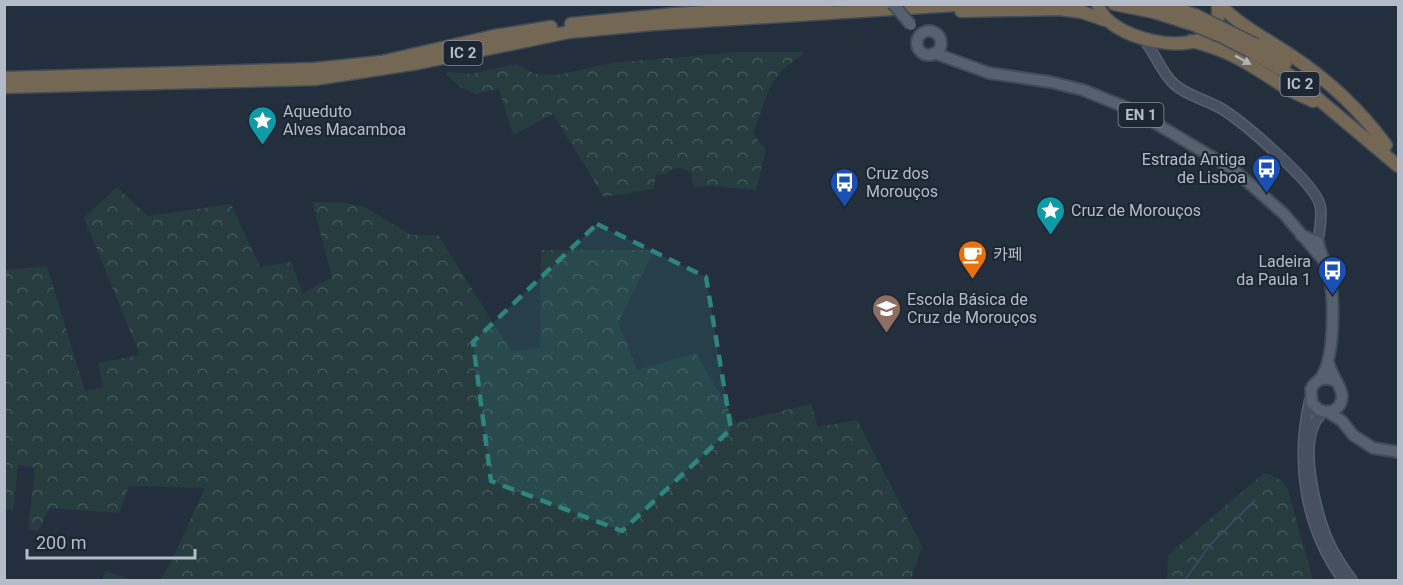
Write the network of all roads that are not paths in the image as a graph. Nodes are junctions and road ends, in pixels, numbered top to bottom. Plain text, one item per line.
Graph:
1 (827, 4) edge
2 (893, 4) edge
3 (971, 4) edge
4 (1098, 4) edge
5 (1114, 4) edge
6 (1159, 4) edge
7 (1219, 4) edge
8 (906, 9) junction
9 (1105, 20) junction
10 (1194, 20) junction
11 (920, 37) junction
12 (1143, 39) junction
13 (1191, 41) junction
14 (1174, 43) junction
15 (937, 49) junction
16 (1254, 49) junction
17 (4, 73) edge
18 (1165, 74) junction
19 (37, 77) junction
20 (4, 78) edge
21 (4, 88) edge
22 (1345, 121) junction
23 (1386, 145) junction
24 (1398, 156) edge
25 (1398, 166) edge
26 (1319, 230) junction
27 (1308, 239) junction
28 (1329, 364) junction
29 (1320, 380) junction
30 (1335, 381) junction
31 (1310, 399) junction
32 (1341, 403) junction
33 (1326, 412) junction
34 (1342, 421) junction
35 (1398, 452) edge
36 (1343, 580) edge
37 (1352, 580) edge

1 - 19 highway, IC 2
2 - 11 main road, EN 1, bridge
3 - 8 highway, IC 2
4 - 9 highway
5 - 10 highway, IC 2
6 - 10 highway, IC 2
7 - 13 highway
7 - 23 highway
8 - 9 highway
8 - 21 highway, IC 2
9 - 12 highway
10 - 16 highway, IC 2, bridge
11 - 15 main road, EN 1
11 - 15 main road, EN 1
12 - 14 highway
12 - 18 street
13 - 14 highway
13 -> 22 highway
14 - 18 street
15 - 27 main road, EN 1
16 - 22 highway, IC 2
16 - 23 highway, IC 2
17 - 19 highway
18 - 26 street
19 - 20 highway, IC 2
22 - 25 highway, IC 2
23 - 24 highway, IC 2
26 - 27 street
26 - 27 street
27 - 28 main road, EN 1
28 - 29 main road, EN 1
28 - 30 main road, EN 1
29 - 30 main road
29 - 31 main road
30 - 32 main road
31 - 33 main road
31 - 36 street
32 - 33 main road
32 - 34 main road
33 - 34 main road
33 - 37 street
34 - 35 main road

